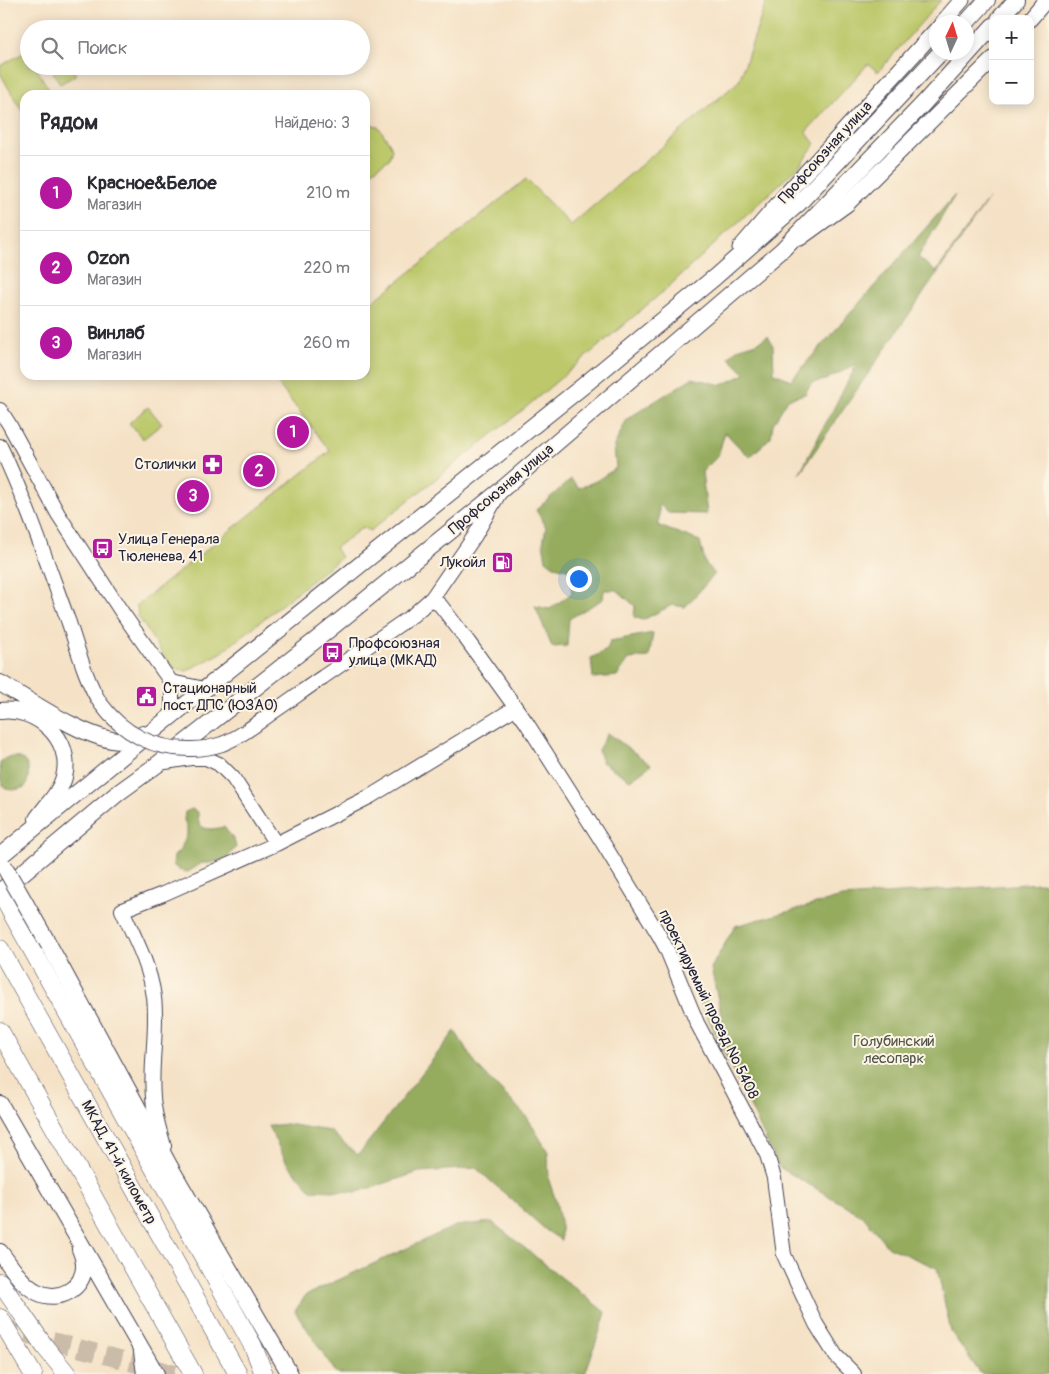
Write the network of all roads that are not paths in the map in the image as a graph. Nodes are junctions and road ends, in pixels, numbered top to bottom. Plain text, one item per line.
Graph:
1 (962, 0) edge
2 (987, 0) edge
3 (1016, 0) edge
4 (1046, 0) edge
5 (949, 15) edge
6 (973, 15) edge
7 (1003, 15) edge
8 (1033, 15) edge
9 (989, 30) edge
10 (929, 38) edge
11 (933, 60) edge
12 (992, 60) edge
13 (782, 250) junction
14 (715, 277) junction
15 (0, 410) edge
16 (0, 446) edge
17 (500, 491) junction
18 (432, 598) junction
19 (171, 682) junction
20 (0, 683) edge
21 (205, 689) junction
22 (515, 708) junction
23 (0, 711) edge
24 (172, 716) junction
25 (158, 726) junction
26 (158, 764) junction
27 (22, 838) junction
28 (276, 844) junction
29 (1, 860) edge
30 (0, 892) edge
31 (0, 949) edge
32 (43, 951) junction
33 (0, 1031) edge
34 (0, 1104) edge
35 (170, 1167) junction
36 (75, 1233) junction
37 (0, 1252) edge
38 (0, 1282) edge
39 (0, 1318) edge
40 (131, 1330) junction
41 (237, 1370) edge
42 (31, 1371) edge
43 (67, 1374) edge
44 (142, 1374) edge
45 (156, 1374) edge
46 (193, 1374) edge
47 (264, 1374) edge
48 (290, 1374) edge
49 (854, 1374) edge

1 - 5 main road
2 - 6 main road
3 - 7 main road
4 - 8 main road
9 - 13 main road, Профсоюзная улица
10 - 14 main road, Профсоюзная улица
11 - 14 main road, Профсоюзная улица
12 - 13 main road, Профсоюзная улица
13 - 17 main road, Профсоюзная улица
14 - 21 main road, Профсоюзная улица
15 - 19 street
16 - 18 street, bridge
17 - 18 street
17 - 26 main road, Профсоюзная улица
18 - 22 street, проектируемый проезд № 5408
19 - 21 street
19 - 24 street
20 - 25 main road
21 - 24 main road, Профсоюзная улица
22 - 28 street
22 - 49 street, проектируемый проезд № 5408
23 - 27 main road
24 - 25 main road, Профсоюзная улица
25 - 27 main road
26 - 28 street
26 - 30 main road, Профсоюзная улица
27 - 29 main road
28 - 35 street
29 - 32 main road, bridge
30 - 32 highway
31 - 41 highway, МКАД, 41-й километр
32 - 35 main road
32 - 47 highway
33 - 46 highway
34 - 36 main road
35 - 48 main road
36 - 37 main road
36 - 40 main road
38 - 43 highway
39 - 42 highway
40 - 44 street
40 - 45 main road

